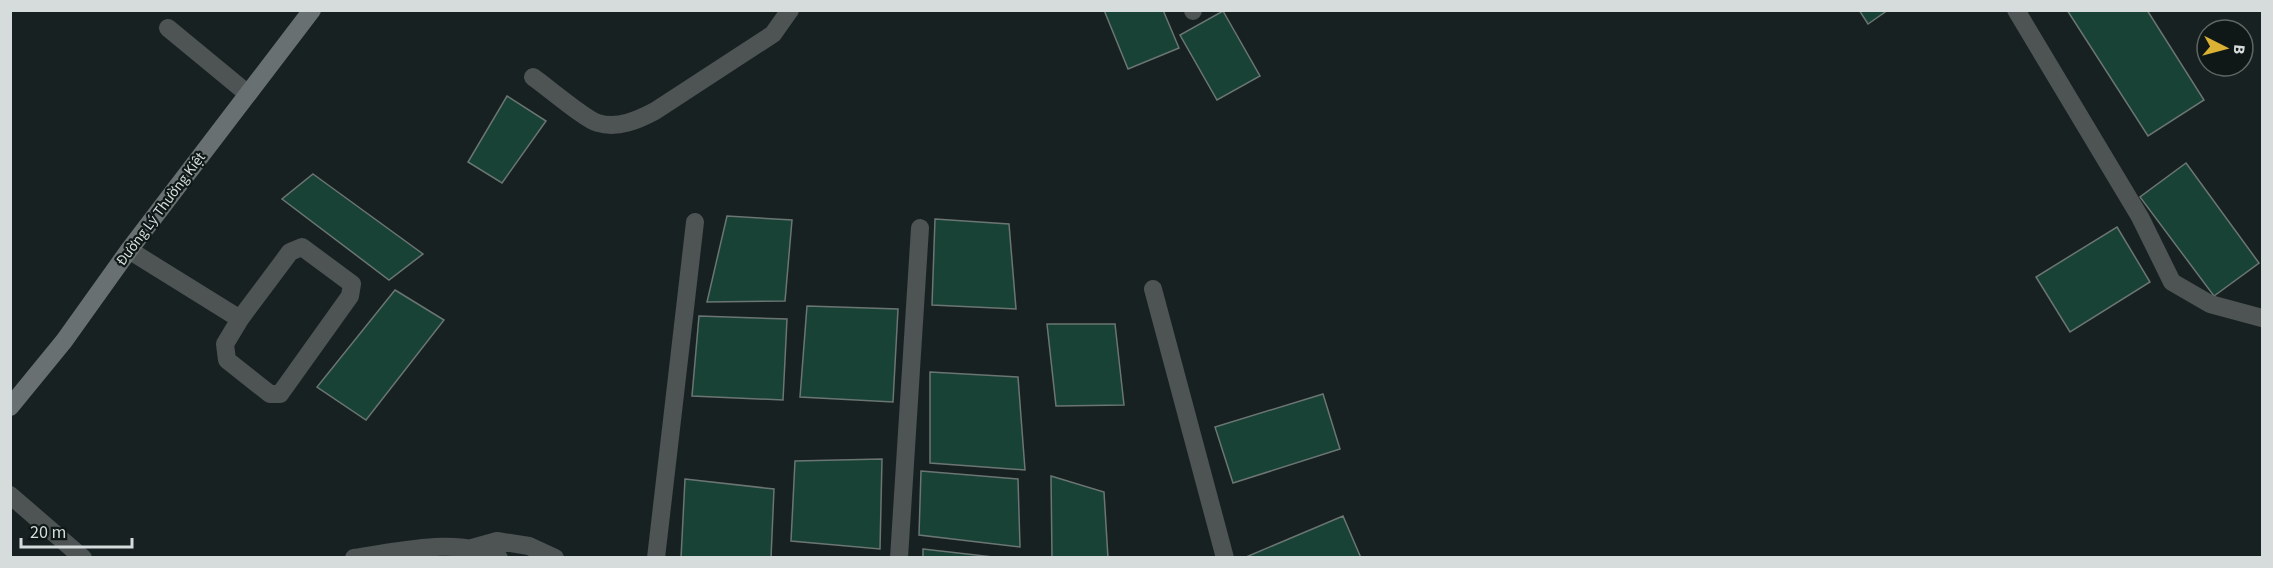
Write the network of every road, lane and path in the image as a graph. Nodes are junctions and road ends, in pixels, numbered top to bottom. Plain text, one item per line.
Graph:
1 (312, 10) edge
2 (790, 10) edge
3 (2016, 10) edge
4 (168, 28) dead end
5 (533, 77) dead end
6 (248, 94) junction
7 (695, 222) dead end
8 (920, 228) dead end
9 (129, 250) junction
10 (1153, 289) dead end
11 (2262, 318) edge
12 (240, 319) junction
13 (10, 407) edge
14 (10, 495) edge
15 (472, 548) junction
16 (83, 558) edge
17 (354, 558) edge
18 (499, 558) edge
19 (555, 558) edge
20 (656, 558) edge
21 (899, 558) edge
22 (1226, 558) edge

1 - 6 main road, Đường Lý Thường Kiệt
2 - 5 street
3 - 11 street
4 - 6 street
6 - 9 main road, Đường Lý Thường Kiệt
7 - 20 street
8 - 21 street
9 - 12 street
9 - 13 main road, Đường Lý Thường Kiệt
10 - 22 street
12 - 12 street
14 - 16 street
15 - 17 street
15 - 18 street
15 - 19 street

